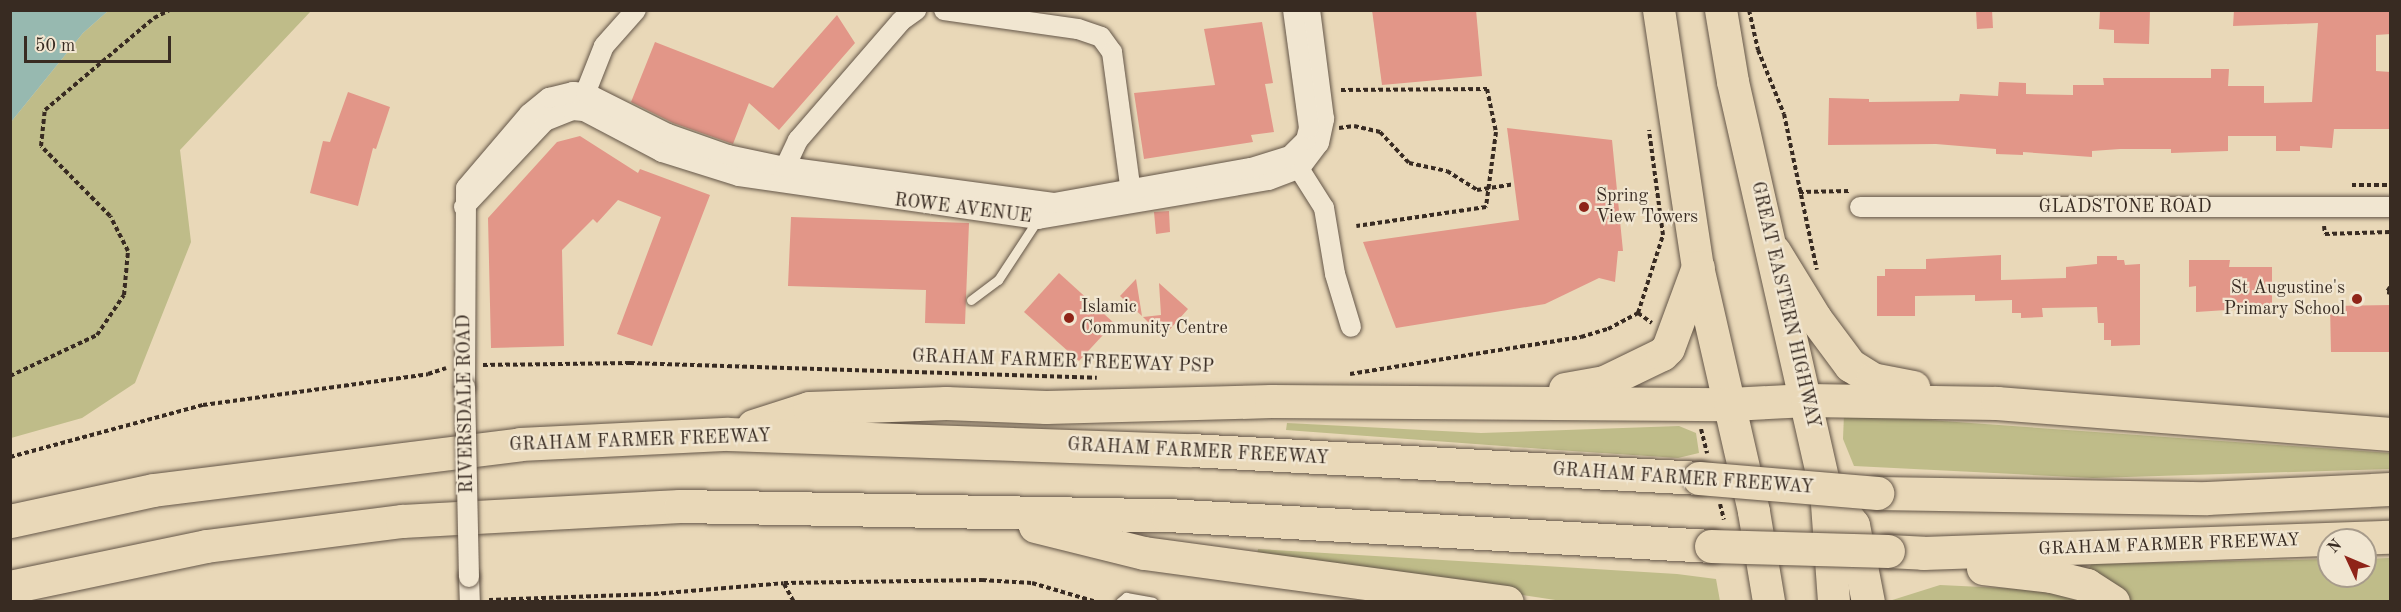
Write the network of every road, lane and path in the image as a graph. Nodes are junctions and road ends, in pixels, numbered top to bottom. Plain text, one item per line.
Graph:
1 (170, 10) edge
2 (636, 10) edge
3 (916, 10) edge
4 (944, 10) edge
5 (1293, 10) edge
6 (1310, 10) edge
7 (1659, 10) edge
8 (1721, 10) edge
9 (1749, 10) edge
10 (1341, 90) dead end
11 (582, 101) junction
12 (1649, 125) dead end
13 (1339, 128) dead end
14 (1295, 162) junction
15 (781, 175) junction
16 (1514, 184) dead end
17 (1489, 191) junction
18 (1130, 195) junction
19 (1860, 207) dead end
20 (2391, 207) edge
21 (1038, 219) junction
22 (1356, 226) dead end
23 (1774, 251) junction
24 (1698, 267) junction
25 (1819, 277) dead end
26 (2391, 287) edge
27 (2391, 293) edge
28 (971, 300) dead end
29 (1351, 327) dead end
30 (478, 365) dead end
31 (451, 367) dead end
32 (1346, 374) dead end
33 (10, 376) edge
34 (1100, 378) dead end
35 (1807, 400) junction
36 (1498, 403) junction
37 (1730, 404) junction
38 (1997, 404) junction
39 (728, 434) junction
40 (2391, 434) edge
41 (10, 457) edge
42 (2391, 489) edge
43 (1826, 490) junction
44 (978, 511) junction
45 (10, 521) edge
46 (2391, 537) edge
47 (1923, 554) junction
48 (784, 583) junction
49 (10, 587) edge
50 (470, 601) edge
51 (794, 602) edge
52 (1097, 602) edge
53 (1120, 602) edge
54 (1153, 602) edge
55 (1507, 602) edge
56 (1769, 602) edge
57 (1834, 602) edge
58 (1868, 602) edge
59 (2113, 602) edge

1 - 33 path
2 - 11 street
3 - 15 street
4 - 18 street
5 - 14 street
6 - 14 street
7 - 24 highway
8 - 23 highway, GREAT EASTERN HIGHWAY
9 - 25 path
10 - 17 path
11 - 15 street, ROWE AVENUE
11 - 50 street, RIVERSDALE ROAD, bridge
12 - 32 path
13 - 17 path
14 - 18 street, ROWE AVENUE
14 - 29 street
15 - 18 street, ROWE AVENUE
15 - 21 street, ROWE AVENUE
16 - 17 path
17 - 22 path
18 - 21 street, ROWE AVENUE
19 - 20 street, GLADSTONE ROAD
21 - 28 lane
23 - 35 highway, GREAT EASTERN HIGHWAY
23 - 38 highway
24 - 36 highway
24 - 37 highway
26 - 27 path
30 - 34 path, GRAHAM FARMER FREEWAY PSP
31 - 41 path
35 - 37 highway
35 - 38 highway
35 - 43 highway, GREAT EASTERN HIGHWAY
36 - 37 highway
36 - 39 highway
37 - 56 highway
38 - 40 highway
39 - 42 highway, GRAHAM FARMER FREEWAY, bridge
39 - 45 highway, GRAHAM FARMER FREEWAY
43 - 57 highway, GREAT EASTERN HIGHWAY
43 - 58 highway
44 - 47 highway, GRAHAM FARMER FREEWAY, bridge
44 - 49 highway, GRAHAM FARMER FREEWAY
44 - 55 highway
46 - 47 highway, GRAHAM FARMER FREEWAY
47 - 59 highway
48 - 50 path
48 - 51 path
48 - 52 path
53 - 54 lane

